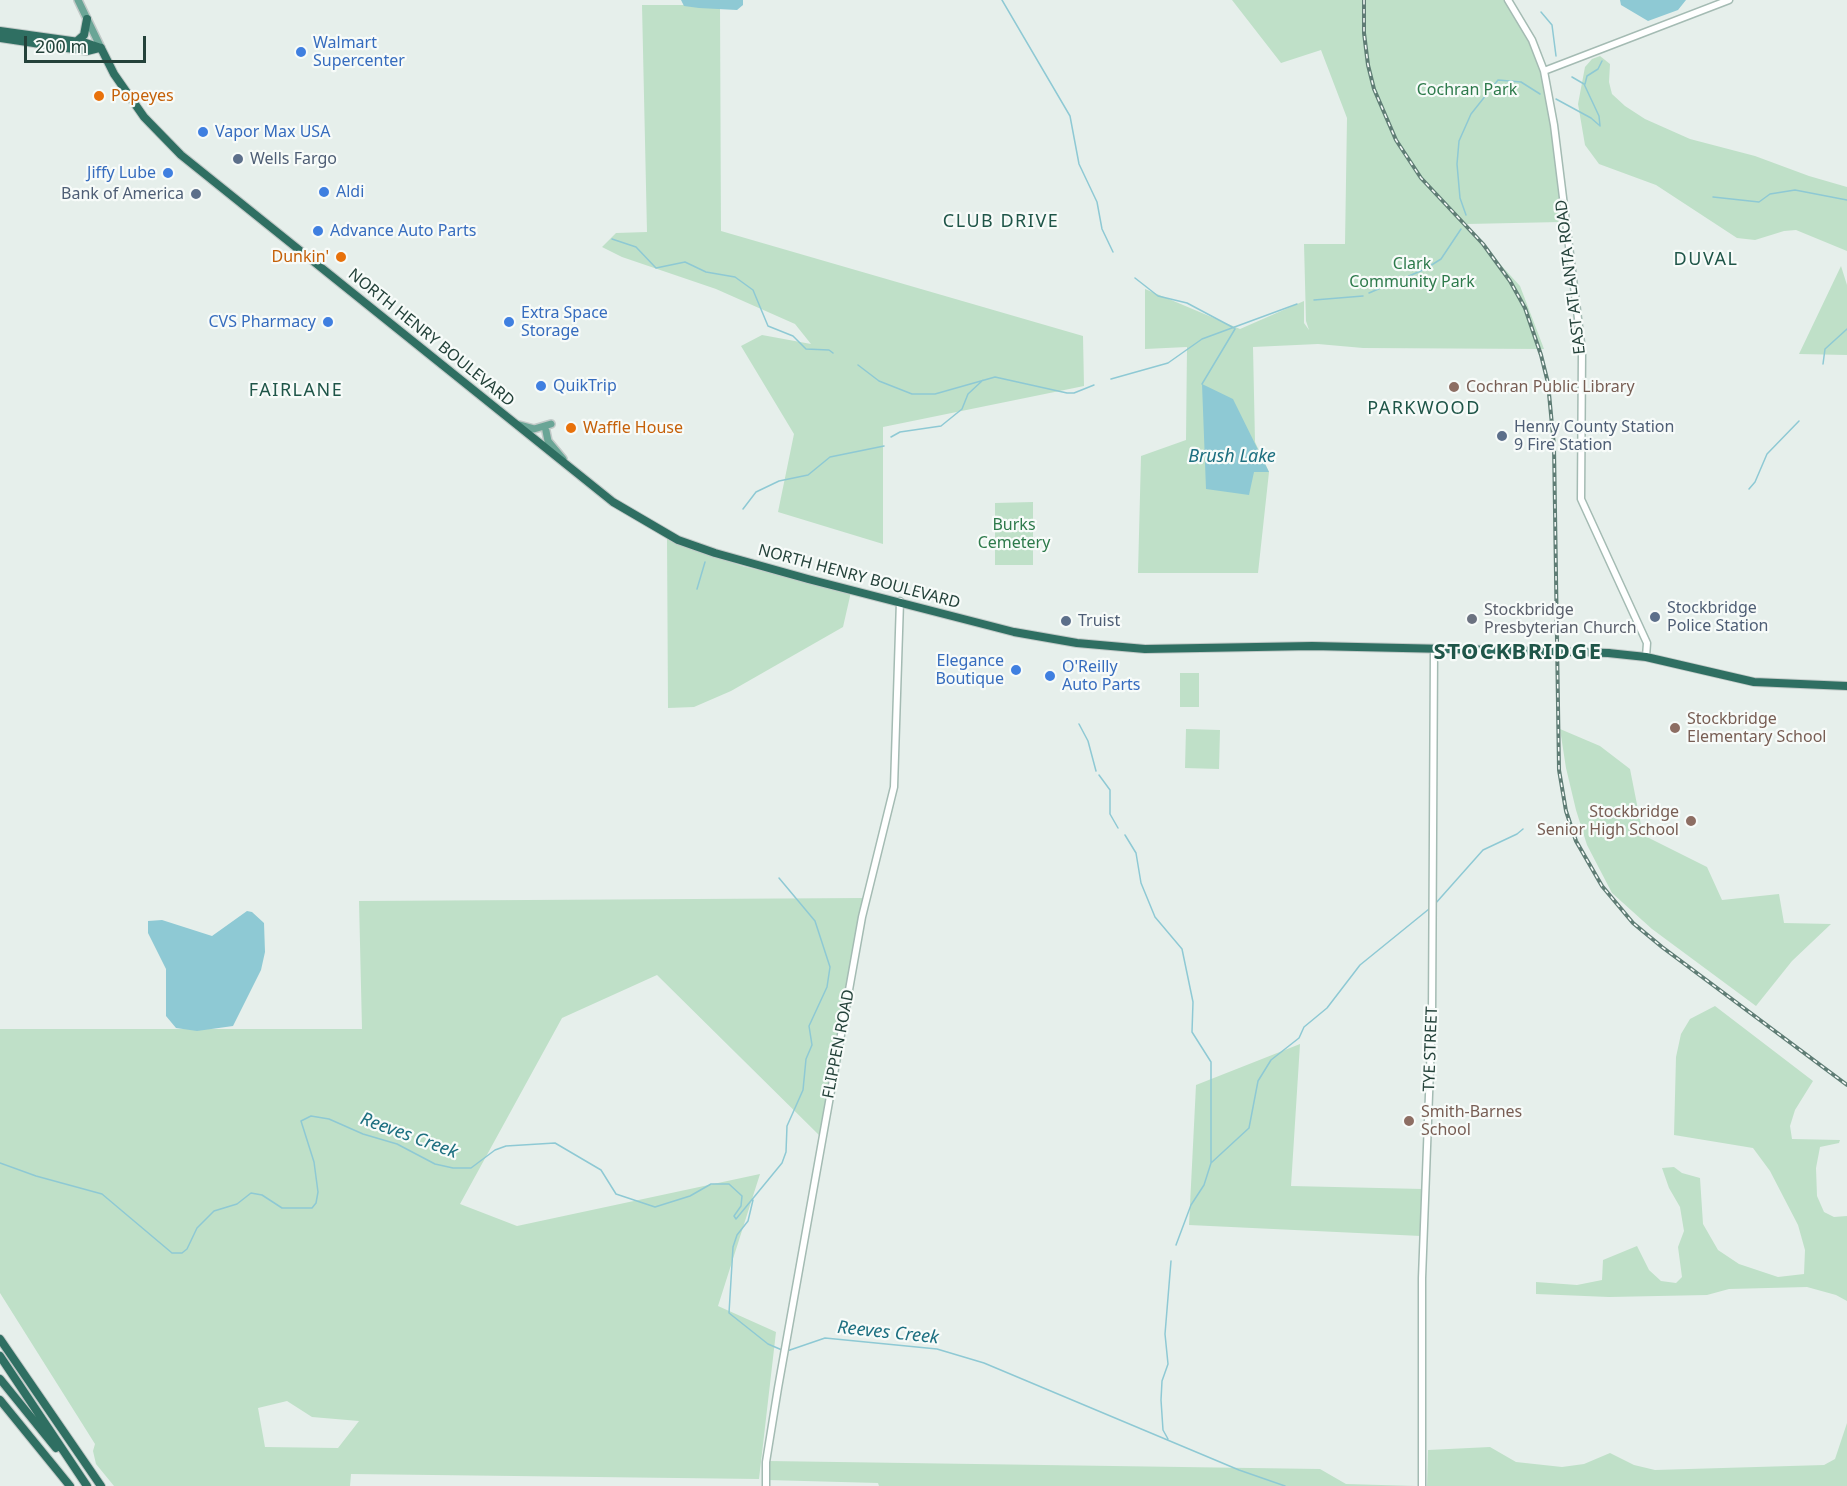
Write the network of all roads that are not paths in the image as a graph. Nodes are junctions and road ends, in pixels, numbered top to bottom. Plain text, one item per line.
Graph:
1 (78, 0) edge
2 (1508, 0) edge
3 (1729, 0) edge
4 (87, 19) junction
5 (0, 31) edge
6 (0, 38) edge
7 (76, 42) junction
8 (101, 48) junction
9 (1544, 71) junction
10 (516, 424) junction
11 (551, 424) dead end
12 (546, 431) dead end
13 (576, 471) junction
14 (900, 602) junction
15 (1434, 649) junction
16 (1646, 657) junction
17 (1847, 686) edge
18 (0, 1339) edge
19 (0, 1356) edge
20 (0, 1379) edge
21 (0, 1401) edge
22 (70, 1486) edge
23 (87, 1486) edge
24 (101, 1486) edge
25 (765, 1486) edge
26 (1422, 1486) edge

1 - 4 main road, NORTH HENRY BOULEVARD
2 - 9 street, EAST ATLANTA ROAD
3 - 9 street
4 - 7 highway
4 - 8 main road, NORTH HENRY BOULEVARD
5 - 7 highway
6 - 8 highway
7 - 8 highway
8 - 10 highway, NORTH HENRY BOULEVARD
9 - 16 street, EAST ATLANTA ROAD
10 - 11 main road
10 - 13 highway, NORTH HENRY BOULEVARD
12 - 13 main road
13 - 14 highway, NORTH HENRY BOULEVARD
14 - 15 highway, NORTH HENRY BOULEVARD
14 - 25 street, FLIPPEN ROAD
15 - 16 highway, NORTH HENRY BOULEVARD, bridge
15 - 26 street, TYE STREET
16 - 17 highway, NORTH HENRY BOULEVARD
18 - 24 highway
19 - 23 highway
20 - 23 highway
21 - 22 highway

